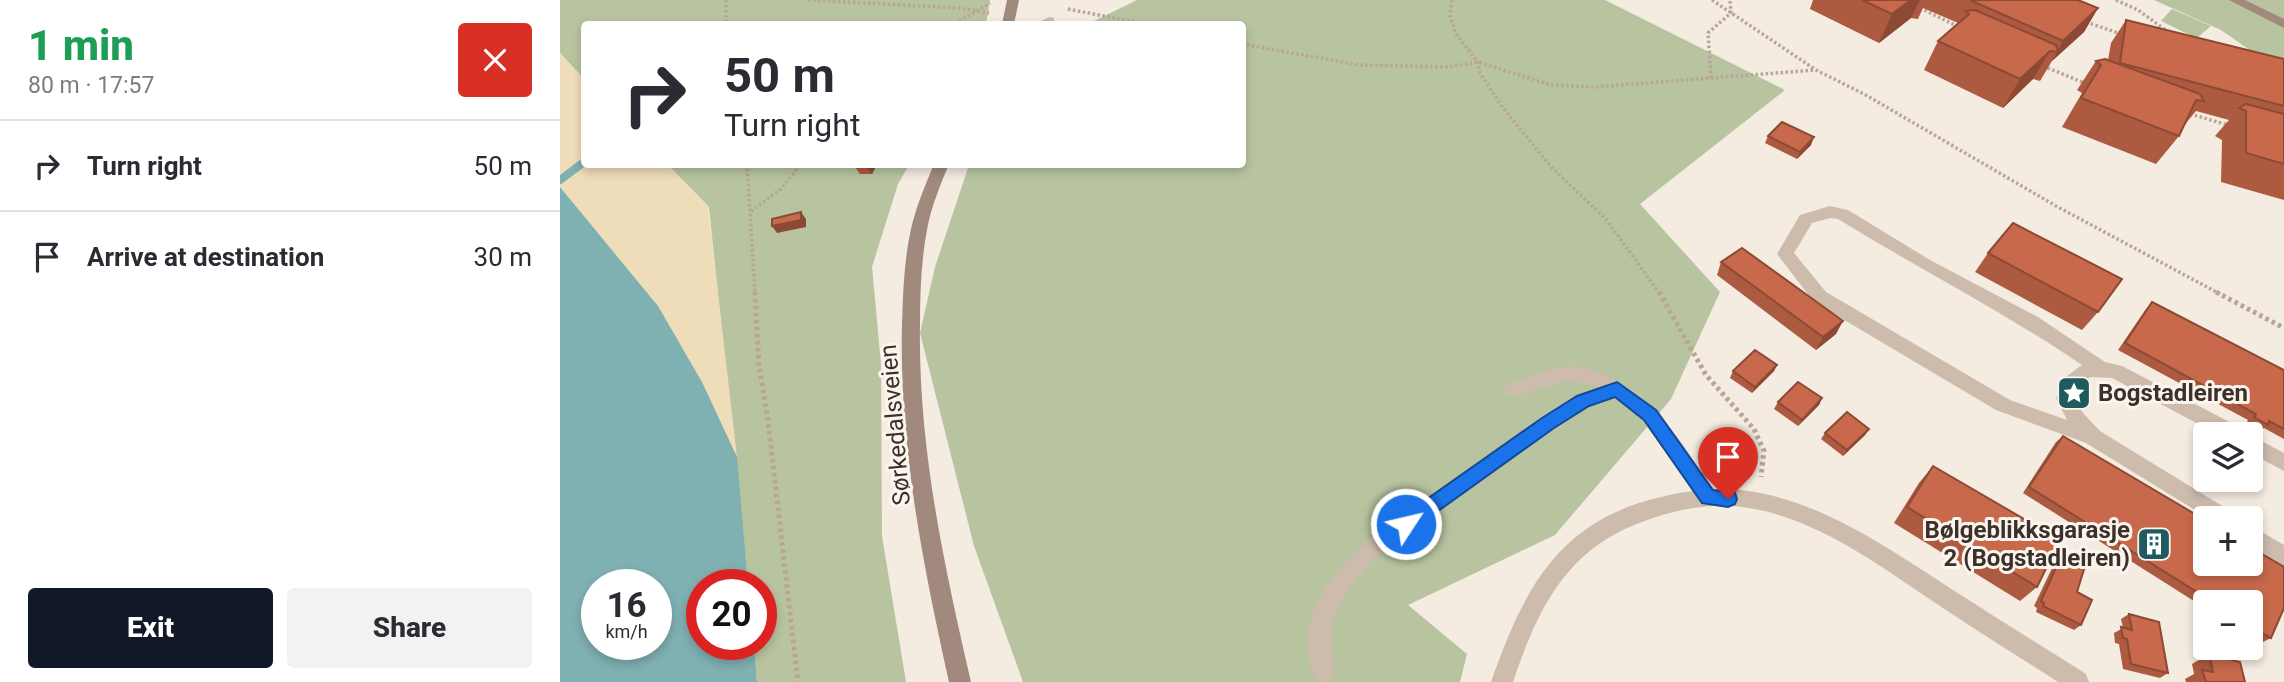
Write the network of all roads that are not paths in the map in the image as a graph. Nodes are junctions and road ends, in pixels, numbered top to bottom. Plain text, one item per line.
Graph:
1 (1013, 0) edge
2 (2235, 0) edge
3 (1009, 21) edge
4 (2284, 24) edge
5 (941, 168) edge
6 (2100, 368) junction
7 (1617, 389) junction
8 (1513, 390) dead end
9 (2213, 422) edge
10 (2093, 437) junction
11 (2263, 451) edge
12 (2284, 463) edge
13 (1708, 497) junction
14 (2205, 506) edge
15 (2263, 542) edge
16 (2284, 556) edge
17 (1323, 671) dead end
18 (960, 682) edge
19 (1502, 682) edge
20 (2078, 682) edge

1 - 3 street
2 - 4 street
5 - 18 street, Sørkedalsveien
6 - 9 lane
6 - 10 lane
6 - 10 lane
7 - 8 lane
7 - 13 lane
7 - 17 lane
10 - 14 lane
11 - 12 lane
13 - 19 lane
13 - 20 lane
15 - 16 lane

